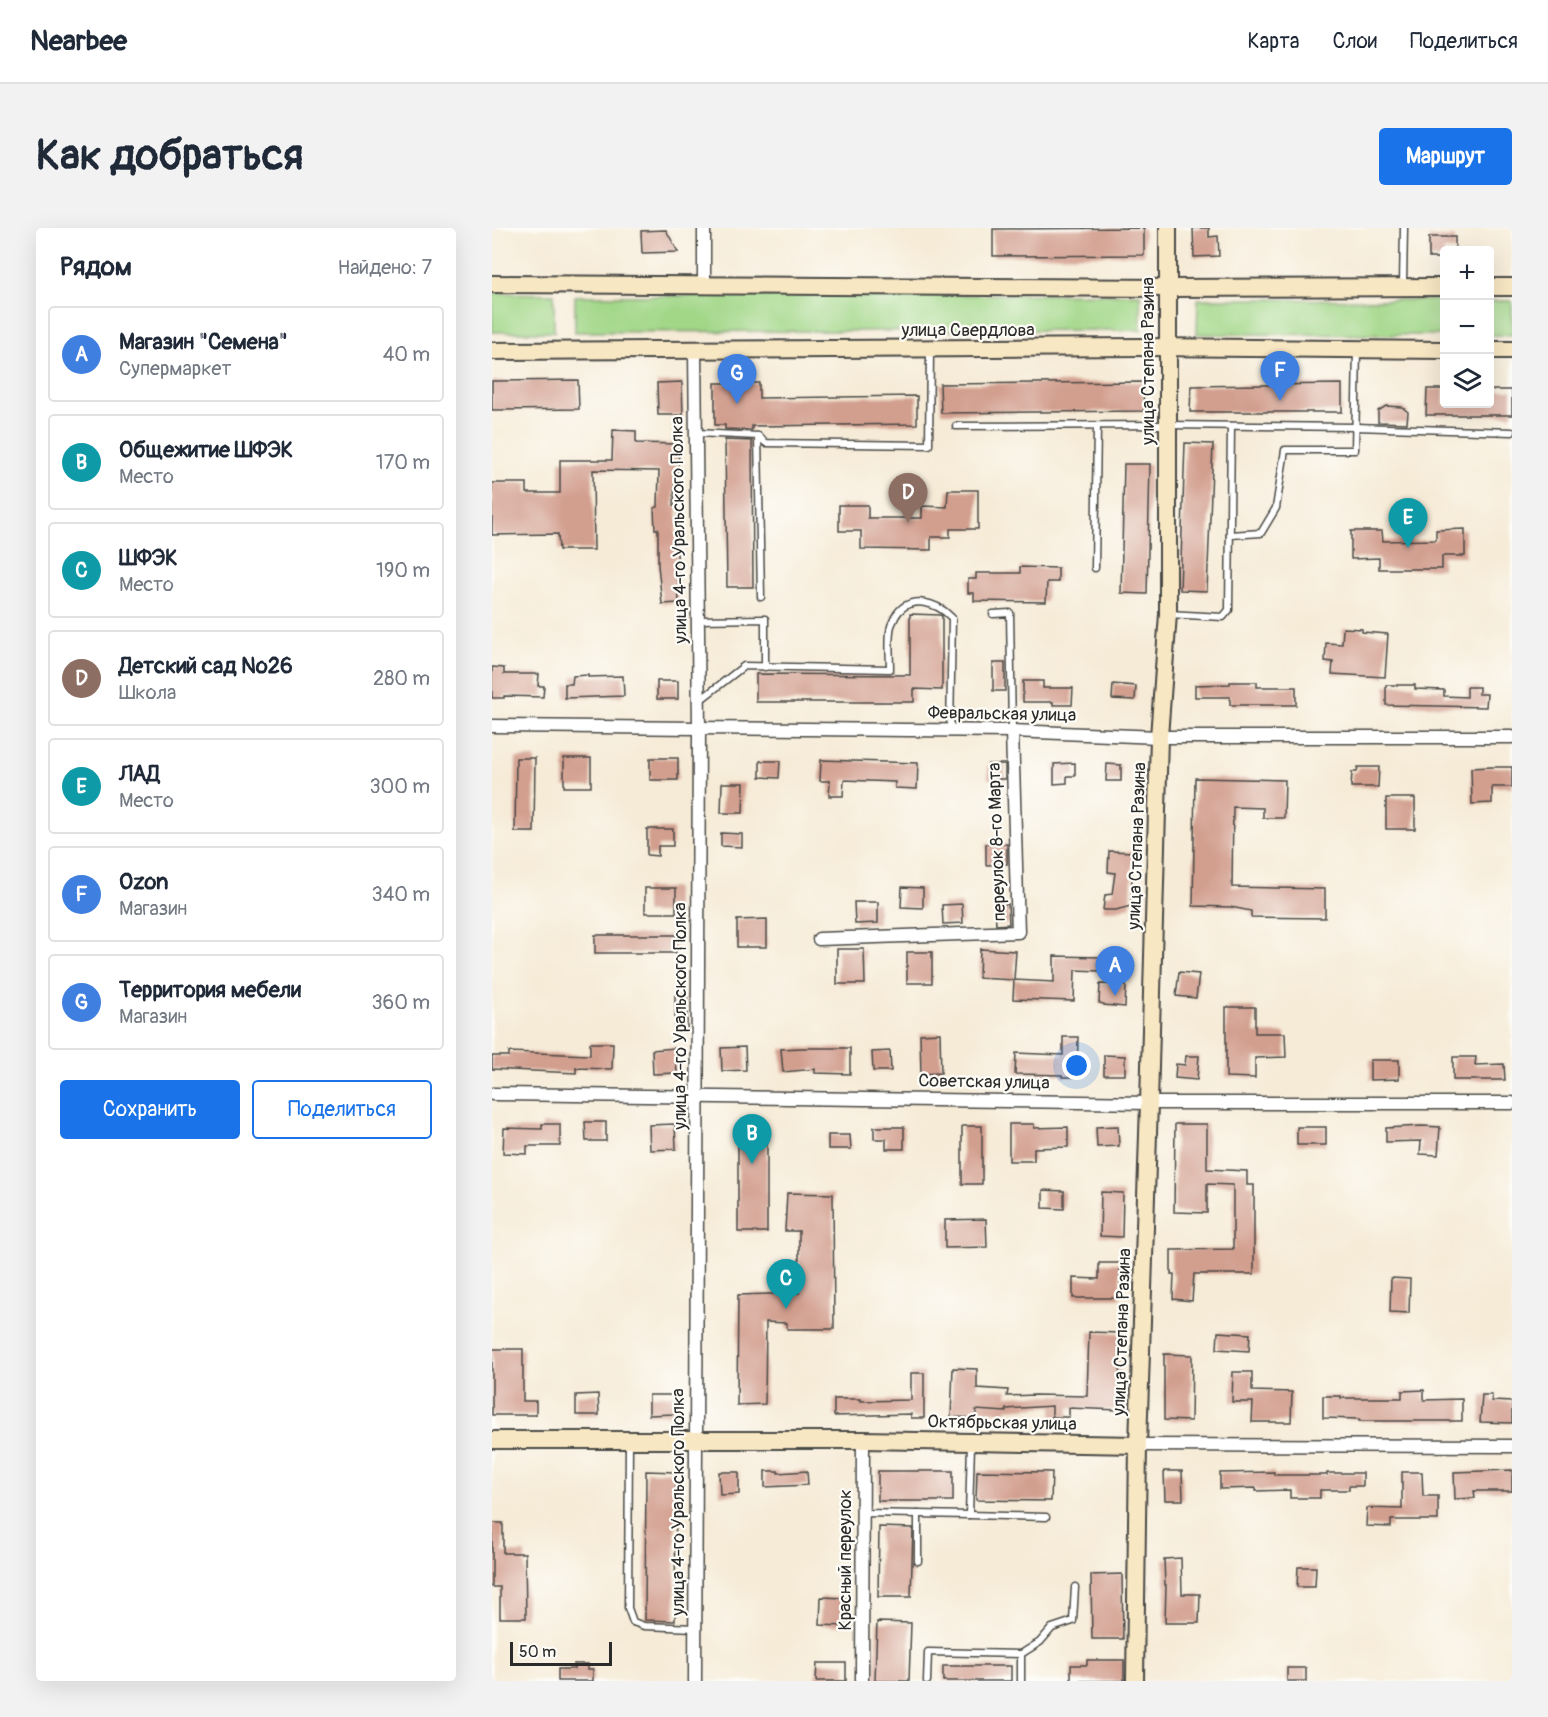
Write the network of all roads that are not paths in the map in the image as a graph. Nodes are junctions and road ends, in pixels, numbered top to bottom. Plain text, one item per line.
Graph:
1 (704, 228) edge
2 (1168, 228) edge
3 (1404, 228) edge
4 (492, 284) edge
5 (704, 285) junction
6 (1403, 287) junction
7 (1440, 287) edge
8 (1494, 287) edge
9 (1512, 287) edge
10 (1168, 288) junction
11 (1167, 347) junction
12 (1358, 349) junction
13 (695, 350) junction
14 (930, 350) junction
15 (1440, 350) edge
16 (1494, 350) edge
17 (1512, 350) edge
18 (492, 351) edge
19 (1167, 424) junction
20 (956, 426) dead end
21 (1097, 426) junction
22 (1231, 426) junction
23 (1355, 427) junction
24 (1512, 432) edge
25 (696, 433) junction
26 (758, 436) junction
27 (1230, 535) junction
28 (1095, 568) dead end
29 (761, 597) dead end
30 (993, 614) dead end
31 (1168, 614) junction
32 (698, 620) junction
33 (765, 667) junction
34 (699, 701) junction
35 (492, 726) edge
36 (699, 728) junction
37 (950, 731) junction
38 (1012, 731) junction
39 (1159, 736) junction
40 (1512, 737) edge
41 (819, 939) dead end
42 (492, 1094) edge
43 (698, 1095) junction
44 (1149, 1103) junction
45 (1512, 1103) edge
46 (492, 1440) edge
47 (629, 1440) junction
48 (696, 1440) junction
49 (863, 1440) junction
50 (971, 1442) junction
51 (1137, 1445) junction
52 (1512, 1446) edge
53 (863, 1513) junction
54 (918, 1514) junction
55 (969, 1515) junction
56 (1046, 1517) dead end
57 (918, 1561) dead end
58 (1075, 1587) dead end
59 (695, 1628) junction
60 (1021, 1654) junction
61 (695, 1681) edge
62 (862, 1681) edge
63 (927, 1681) edge
64 (1021, 1681) edge
65 (1135, 1681) edge

1 - 5 street
2 - 10 main road, улица Степана Разина
3 - 6 lane
4 - 5 main road
5 - 10 main road
6 - 7 main road
6 - 10 main road
8 - 9 main road
10 - 11 main road, улица Степана Разина
11 - 12 main road, улица Свердлова
11 - 14 main road, улица Свердлова
11 - 19 main road, улица Степана Разина
12 - 15 main road, улица Свердлова
12 - 23 lane
13 - 14 main road, улица Свердлова
13 - 18 main road, улица Свердлова
13 - 25 street, улица 4-го Уральского Полка
14 - 26 lane
16 - 17 main road
19 - 21 lane
19 - 22 lane
19 - 31 main road, улица Степана Разина
20 - 21 lane
21 - 28 lane
22 - 23 lane
22 - 27 lane
23 - 24 lane
23 - 27 lane
25 - 26 lane
25 - 32 street, улица 4-го Уральского Полка
26 - 29 lane
27 - 31 lane
30 - 38 lane
31 - 39 main road, улица Степана Разина
32 - 33 lane
32 - 34 street, улица 4-го Уральского Полка
33 - 34 lane
33 - 37 lane
34 - 36 street, улица 4-го Уральского Полка
35 - 36 street, Февральская улица
36 - 37 street, Февральская улица
36 - 43 street, улица 4-го Уральского Полка
37 - 38 street, Февральская улица
38 - 39 street, Февральская улица
38 - 41 street, переулок 8-го Марта
39 - 40 street, Февральская улица
39 - 44 main road, улица Степана Разина
42 - 43 street, Советская улица
43 - 44 street, Советская улица
43 - 48 street, улица 4-го Уральского Полка
44 - 45 street, Советская улица
44 - 51 main road, улица Степана Разина
46 - 47 main road, Октябрьская улица
47 - 48 main road, Октябрьская улица
47 - 59 lane
48 - 49 main road, Октябрьская улица
48 - 59 street, улица 4-го Уральского Полка
49 - 50 main road, Октябрьская улица
49 - 53 street, Красный переулок
50 - 51 main road, Октябрьская улица
50 - 55 lane
51 - 52 street, Октябрьская улица
51 - 65 main road, улица Степана Разина
53 - 54 lane
53 - 62 street, Красный переулок
54 - 55 lane
54 - 57 lane
55 - 56 lane
58 - 60 lane
59 - 61 street, улица 4-го Уральского Полка
60 - 63 lane
60 - 64 lane

